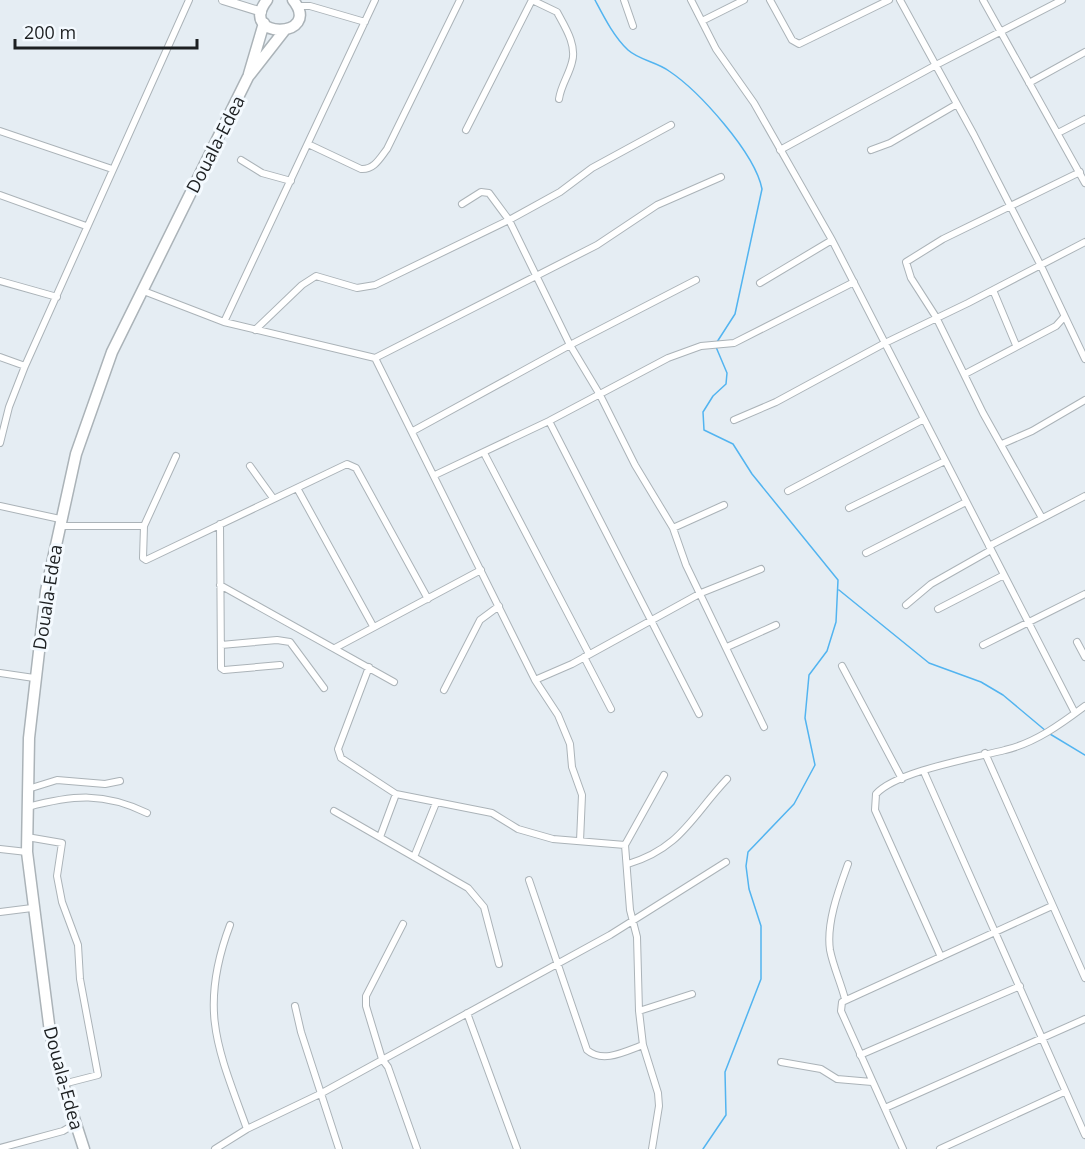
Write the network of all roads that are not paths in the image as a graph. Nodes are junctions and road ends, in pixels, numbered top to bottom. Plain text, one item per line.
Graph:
1 (189, 0) edge
2 (223, 0) edge
3 (267, 0) edge
4 (375, 0) edge
5 (460, 0) edge
6 (532, 0) edge
7 (624, 0) edge
8 (691, 0) edge
9 (744, 0) edge
10 (770, 0) edge
11 (889, 0) edge
12 (900, 0) edge
13 (982, 0) edge
14 (1062, 0) edge
15 (295, 2) edge
16 (250, 4) edge
17 (263, 18) junction
18 (702, 21) junction
19 (365, 22) junction
20 (633, 27) dead end
21 (284, 31) junction
22 (999, 32) junction
23 (1085, 52) edge
24 (936, 65) junction
25 (248, 77) junction
26 (1029, 83) junction
27 (559, 99) dead end
28 (957, 105) junction
29 (1085, 119) edge
30 (672, 125) dead end
31 (466, 130) dead end
32 (1, 133) edge
33 (1058, 133) junction
34 (308, 144) junction
35 (780, 150) junction
36 (871, 150) dead end
37 (241, 160) dead end
38 (112, 169) junction
39 (1080, 172) junction
40 (721, 177) dead end
41 (291, 181) junction
42 (1085, 183) edge
43 (0, 195) edge
44 (462, 204) dead end
45 (1009, 206) junction
46 (509, 220) junction
47 (86, 226) junction
48 (832, 240) junction
49 (1085, 242) edge
50 (1041, 266) junction
51 (534, 275) junction
52 (696, 280) dead end
53 (0, 281) edge
54 (854, 282) junction
55 (760, 283) dead end
56 (141, 290) junction
57 (993, 290) junction
58 (57, 297) junction
59 (936, 317) junction
60 (1064, 317) junction
61 (224, 322) junction
62 (255, 330) junction
63 (885, 343) junction
64 (570, 345) junction
65 (1016, 345) junction
66 (0, 357) edge
67 (375, 358) junction
68 (1085, 359) edge
69 (25, 366) junction
70 (965, 374) junction
71 (600, 394) junction
72 (1085, 400) edge
73 (924, 419) junction
74 (734, 420) dead end
75 (549, 422) junction
76 (413, 431) junction
77 (0, 443) edge
78 (1002, 444) junction
79 (484, 453) junction
80 (176, 456) dead end
81 (945, 461) junction
82 (250, 466) dead end
83 (435, 475) junction
84 (297, 489) junction
85 (788, 491) dead end
86 (1085, 496) edge
87 (273, 498) junction
88 (966, 502) junction
89 (724, 505) dead end
90 (0, 506) edge
91 (849, 508) dead end
92 (1042, 518) junction
93 (59, 522) junction
94 (220, 524) junction
95 (144, 526) junction
96 (673, 528) junction
97 (990, 548) junction
98 (866, 553) dead end
99 (761, 569) dead end
100 (481, 570) junction
101 (1004, 575) junction
102 (220, 585) junction
103 (701, 593) junction
104 (1085, 594) edge
105 (429, 599) junction
106 (906, 605) dead end
107 (498, 606) junction
108 (938, 609) dead end
109 (653, 620) junction
110 (1028, 623) junction
111 (776, 625) dead end
112 (373, 626) junction
113 (1077, 642) dead end
114 (221, 645) junction
115 (983, 645) dead end
116 (727, 647) junction
117 (335, 648) junction
118 (586, 656) junction
119 (1085, 657) edge
120 (280, 665) dead end
121 (842, 666) dead end
122 (369, 667) junction
123 (0, 673) edge
124 (34, 678) junction
125 (534, 680) junction
126 (394, 682) dead end
127 (324, 688) dead end
128 (444, 690) dead end
129 (1084, 707) edge
130 (610, 709) dead end
131 (1075, 713) junction
132 (699, 714) dead end
133 (764, 727) dead end
134 (985, 753) junction
135 (924, 772) junction
136 (664, 775) dead end
137 (727, 779) dead end
138 (902, 779) junction
139 (120, 781) dead end
140 (28, 789) junction
141 (396, 794) junction
142 (436, 803) junction
143 (27, 807) junction
144 (334, 811) dead end
145 (147, 813) dead end
146 (27, 837) junction
147 (380, 837) junction
148 (580, 841) junction
149 (625, 845) junction
150 (0, 849) edge
151 (27, 852) junction
152 (414, 857) junction
153 (726, 862) dead end
154 (628, 864) junction
155 (848, 864) dead end
156 (529, 880) dead end
157 (1052, 906) junction
158 (32, 908) junction
159 (0, 912) edge
160 (633, 922) junction
161 (403, 924) dead end
162 (230, 925) dead end
163 (994, 931) junction
164 (941, 957) junction
165 (499, 964) dead end
166 (558, 964) junction
167 (1085, 978) edge
168 (1020, 986) junction
169 (692, 994) dead end
170 (845, 999) junction
171 (295, 1006) dead end
172 (639, 1011) junction
173 (467, 1013) junction
174 (1085, 1019) edge
175 (1042, 1038) junction
176 (643, 1045) junction
177 (860, 1055) junction
178 (382, 1059) junction
179 (781, 1062) dead end
180 (872, 1082) junction
181 (63, 1084) junction
182 (1064, 1092) junction
183 (320, 1094) junction
184 (885, 1108) junction
185 (75, 1124) junction
186 (247, 1129) junction
187 (1085, 1135) edge
188 (0, 1148) edge
189 (84, 1149) edge
190 (215, 1149) edge
191 (339, 1149) edge
192 (417, 1149) edge
193 (517, 1149) edge
194 (652, 1149) edge
195 (903, 1149) edge
196 (940, 1149) edge

1 - 38 street
2 - 16 main road
3 - 17 highway, Douala-Edea
4 - 19 street
5 - 34 street
6 - 27 street
6 - 31 street
7 - 20 street
8 - 18 street
9 - 18 street
10 - 11 street
12 - 24 street
13 - 22 street
14 - 22 street
15 - 19 street
15 - 21 highway, Douala-Edea
16 - 17 main road
17 - 21 highway
17 - 25 highway, Douala-Edea
18 - 35 street
19 - 34 street
21 - 25 highway, Douala-Edea
22 - 24 street
22 - 26 street
23 - 26 street
24 - 28 street
24 - 35 street
25 - 56 highway, Douala-Edea
26 - 33 street
28 - 36 street
28 - 45 street
29 - 33 street
30 - 46 street
32 - 38 street
33 - 39 street
34 - 41 street
35 - 48 street
37 - 41 street
38 - 47 street
39 - 42 street
39 - 45 street
40 - 51 street
41 - 61 street
43 - 47 street
44 - 46 street
45 - 50 street
45 - 59 street
46 - 51 street
46 - 62 street
47 - 58 street
48 - 54 street
48 - 55 street
49 - 50 street
50 - 57 street
50 - 60 street
51 - 64 street
51 - 67 street
52 - 64 street
53 - 58 street
54 - 63 street
54 - 71 street
56 - 61 street
56 - 93 highway, Douala-Edea
57 - 59 street
57 - 65 street
58 - 69 street
59 - 63 street
59 - 70 street
60 - 65 street
60 - 68 street
61 - 62 street
62 - 67 street
63 - 73 street
63 - 74 street
64 - 71 street
64 - 76 street
65 - 70 street
66 - 69 street
67 - 76 street
69 - 77 street
70 - 78 street
71 - 75 street
71 - 96 street
72 - 78 street
73 - 81 street
73 - 85 street
75 - 79 street
75 - 109 street
76 - 83 street
78 - 92 street
79 - 83 street
79 - 118 street
80 - 95 street
81 - 88 street
81 - 91 street
82 - 87 street
83 - 100 street
84 - 87 street
84 - 105 street
84 - 112 street
86 - 92 street
87 - 94 street
88 - 97 street
88 - 98 street
89 - 96 street
90 - 93 street
92 - 97 street
93 - 95 street
93 - 124 highway, Douala-Edea
94 - 95 street
94 - 102 street
96 - 103 street
97 - 101 street
97 - 106 street
99 - 103 street
100 - 105 street
100 - 107 street
101 - 108 street
101 - 110 street
102 - 114 street
102 - 117 street
103 - 109 street
103 - 116 street
104 - 110 street
105 - 112 street
107 - 125 street
107 - 128 street
109 - 118 street
109 - 132 street
110 - 115 street
110 - 131 street
111 - 116 street
112 - 117 street
113 - 119 street
114 - 120 street
114 - 127 street
116 - 133 street
117 - 122 street
118 - 125 street
118 - 130 street
121 - 138 street
122 - 126 street
122 - 141 street
123 - 124 street
124 - 140 highway, Douala-Edea
125 - 148 street
129 - 131 street
131 - 134 street
134 - 135 street
134 - 157 street
135 - 138 street
135 - 163 street
136 - 149 street
137 - 154 street
138 - 164 street
139 - 140 street
140 - 143 highway, Douala-Edea
141 - 142 street
141 - 147 street
142 - 148 street
142 - 152 street
143 - 145 street
143 - 146 highway, Douala-Edea
144 - 147 street
146 - 151 highway, Douala-Edea
146 - 181 street
147 - 152 street
148 - 149 street
149 - 154 street
150 - 151 street
151 - 158 highway, Douala-Edea
152 - 165 street
153 - 160 street
154 - 160 street
155 - 170 street
156 - 166 street
157 - 163 street
157 - 167 street
158 - 159 street
158 - 181 highway, Douala-Edea
160 - 166 street
160 - 172 street
161 - 178 street
162 - 186 street
163 - 164 street
163 - 168 street
164 - 170 street
166 - 173 street
166 - 176 street
168 - 175 street
168 - 177 street
169 - 172 street
170 - 177 street
171 - 183 street
172 - 176 street
173 - 178 street
173 - 193 street
174 - 175 street
175 - 182 street
175 - 184 street
176 - 194 street
177 - 180 street
178 - 183 street
178 - 192 street
179 - 180 street
180 - 184 street
181 - 185 highway, Douala-Edea
182 - 187 street
182 - 196 street
183 - 186 street
183 - 191 street
184 - 195 street
185 - 188 street
185 - 189 highway, Douala-Edea
186 - 190 street

